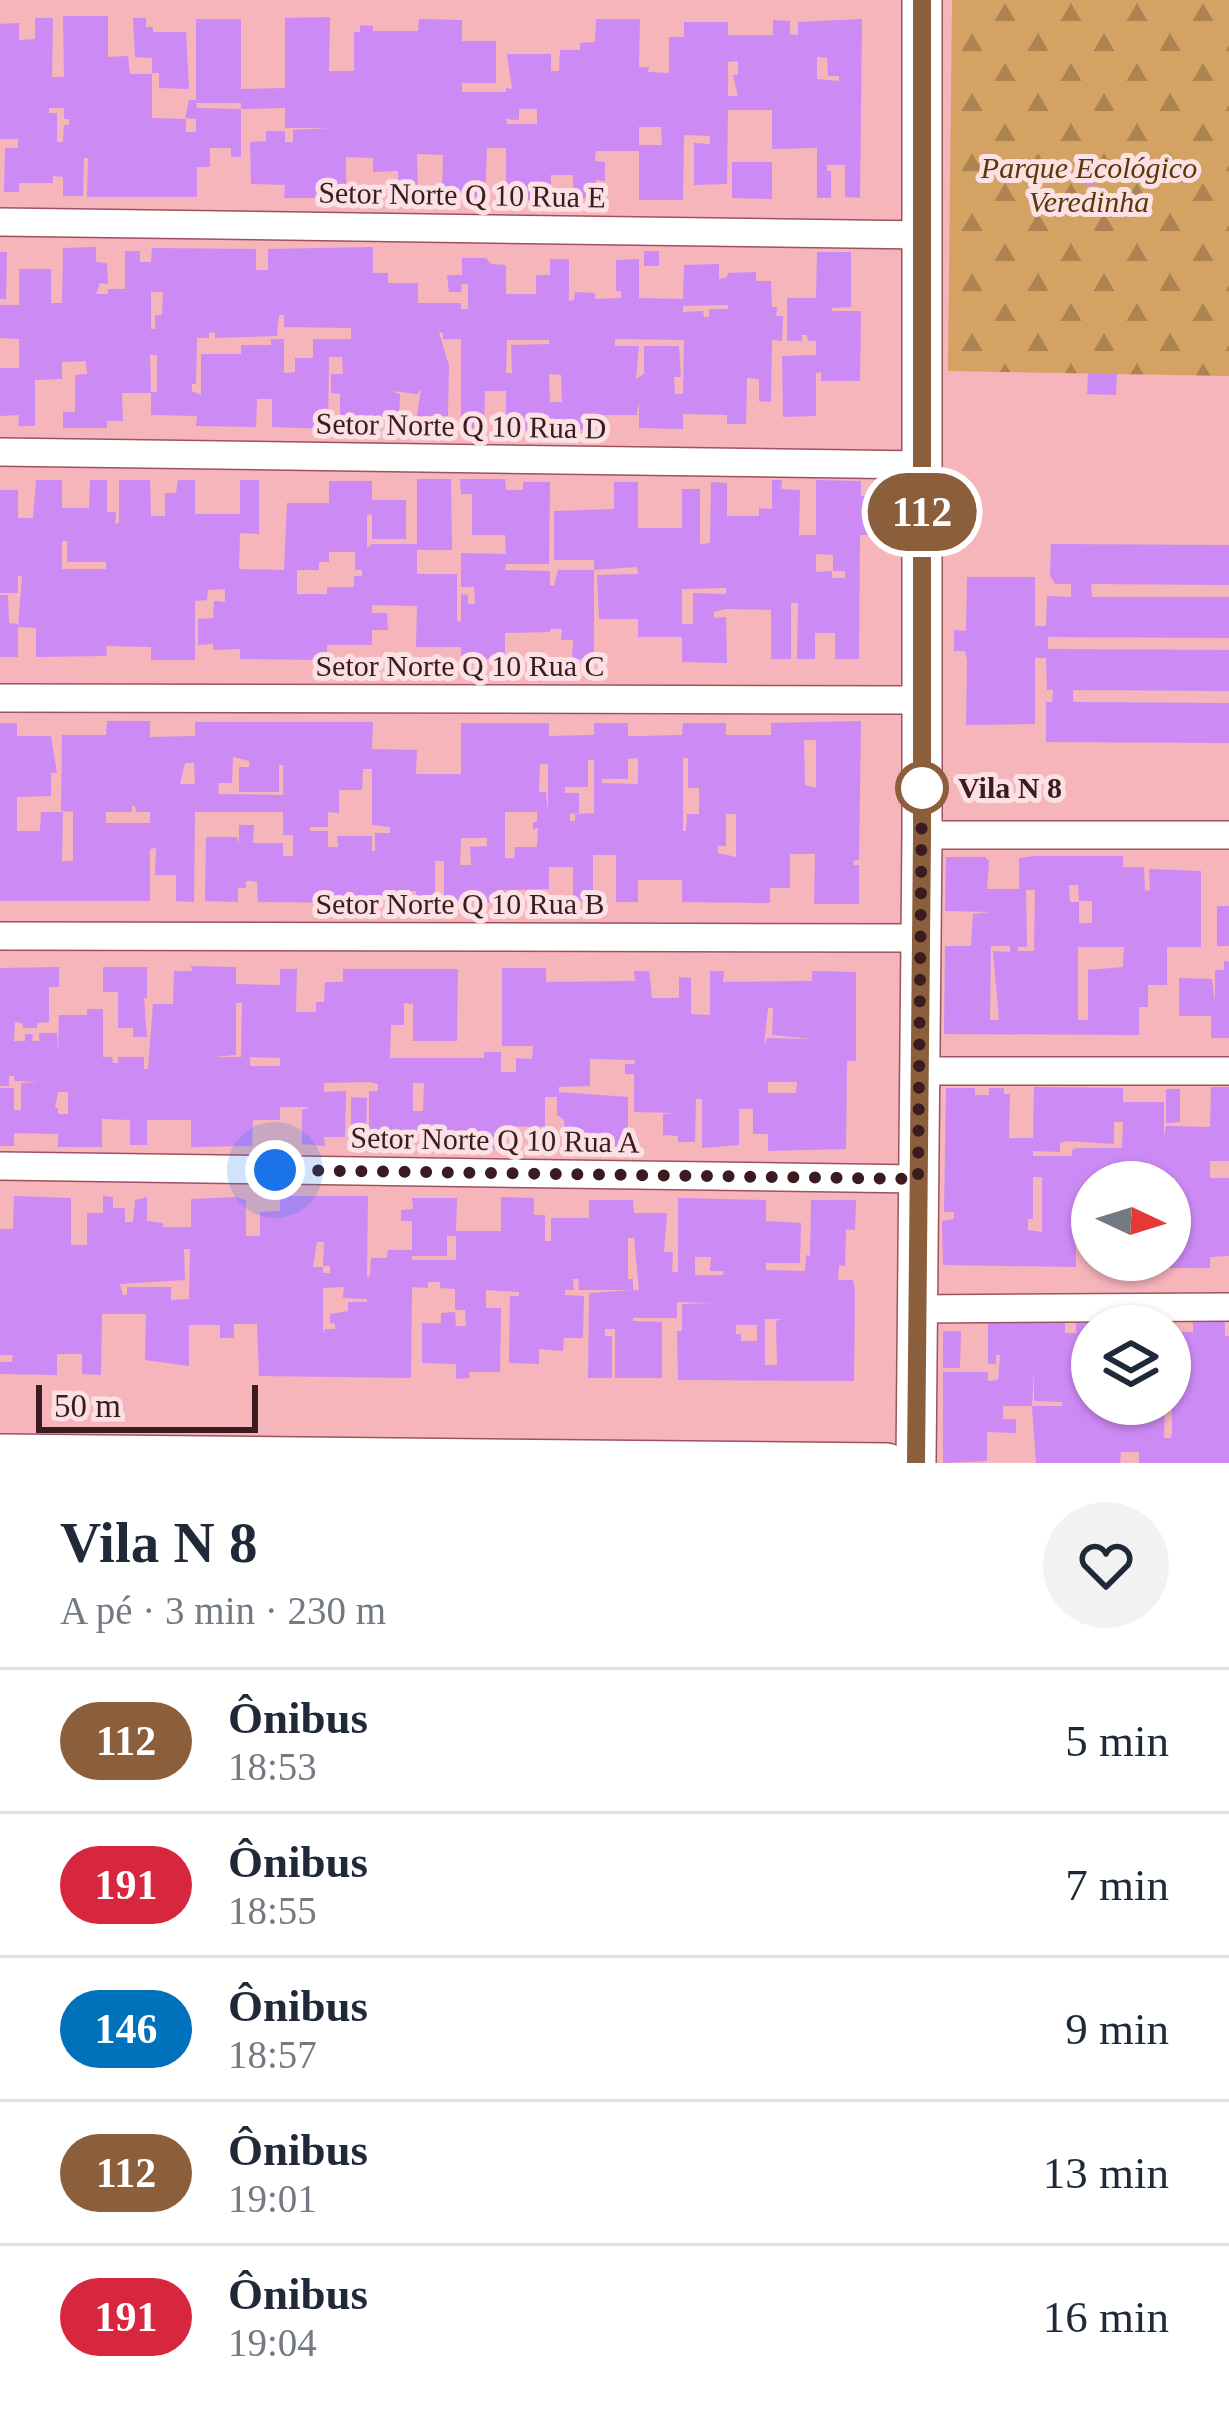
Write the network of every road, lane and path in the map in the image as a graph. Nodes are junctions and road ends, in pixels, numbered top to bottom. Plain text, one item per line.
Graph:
1 (922, 0) edge
2 (0, 222) edge
3 (924, 235) junction
4 (0, 452) edge
5 (921, 465) junction
6 (0, 698) edge
7 (920, 700) junction
8 (1229, 835) edge
9 (922, 836) junction
10 (0, 936) edge
11 (921, 938) junction
12 (918, 1071) junction
13 (1229, 1071) edge
14 (0, 1166) edge
15 (918, 1179) junction
16 (1229, 1307) edge
17 (916, 1309) junction
18 (0, 1454) edge
19 (887, 1463) edge
20 (916, 1463) edge

1 - 3 street
2 - 3 street, Setor Norte Q 10 Rua E
3 - 5 street
4 - 5 street, Setor Norte Q 10 Rua D
5 - 7 street
6 - 7 street, Setor Norte Q 10 Rua C
7 - 9 street
8 - 9 street
9 - 11 street
10 - 11 street, Setor Norte Q 10 Rua B
11 - 12 street
12 - 13 street
12 - 15 street
14 - 15 street, Setor Norte Q 10 Rua A
15 - 17 street
16 - 17 street
17 - 20 street
18 - 19 street

